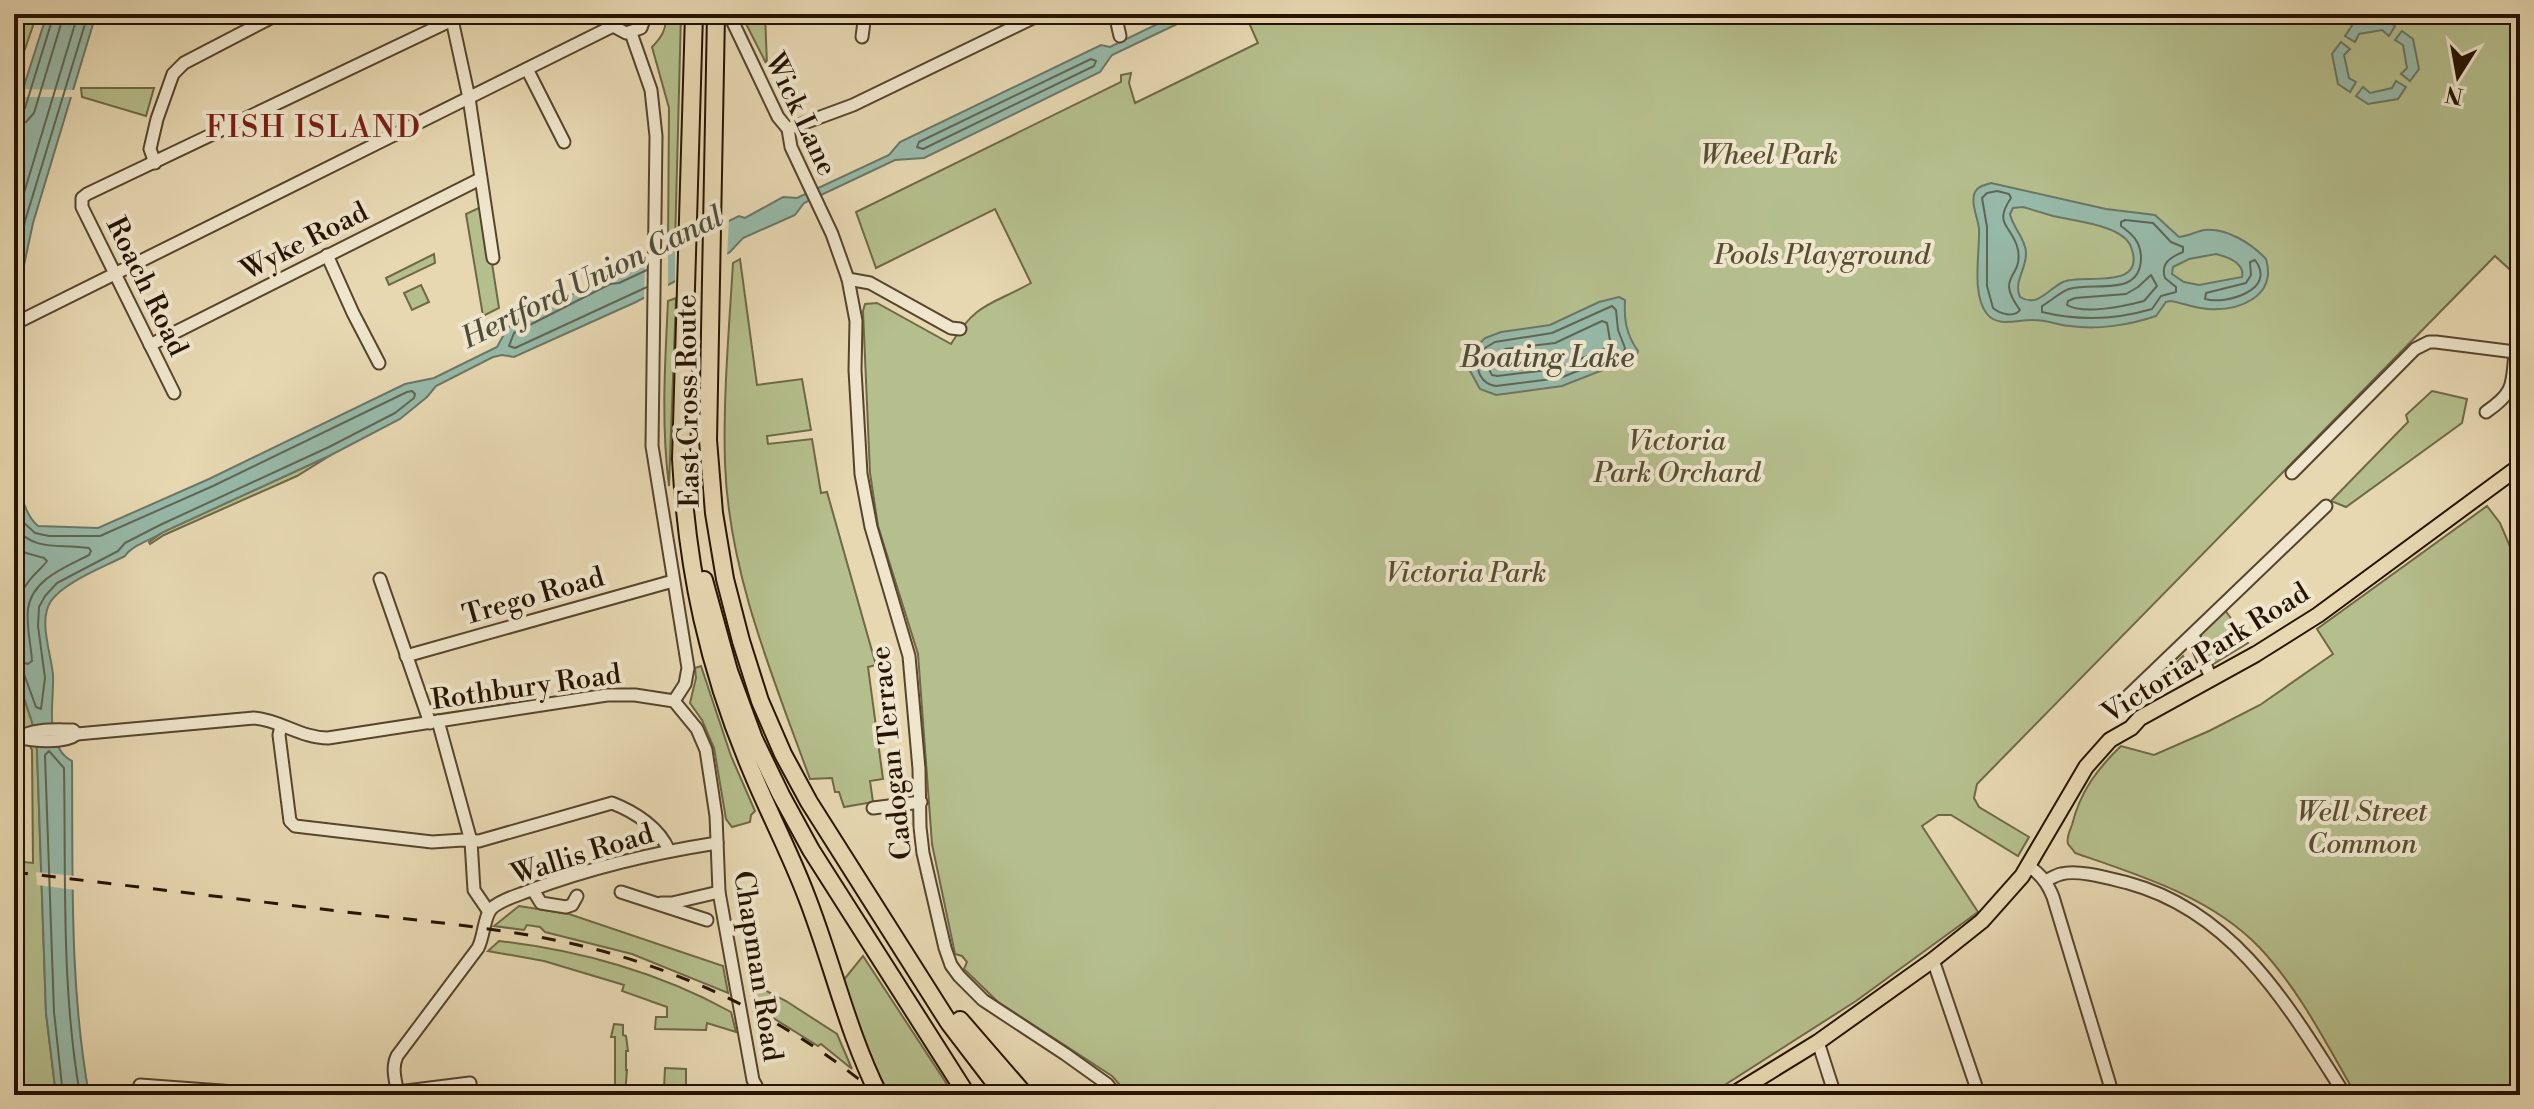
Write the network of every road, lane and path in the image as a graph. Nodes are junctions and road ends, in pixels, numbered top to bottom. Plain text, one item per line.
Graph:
1 (278, 14) edge
2 (646, 14) edge
3 (694, 14) edge
4 (865, 14) edge
5 (1041, 14) edge
6 (1115, 14) edge
7 (452, 17) edge
8 (720, 17) edge
9 (1015, 19) edge
10 (612, 20) edge
11 (631, 33) junction
12 (1120, 36) dead end
13 (862, 37) dead end
14 (527, 69) junction
15 (469, 98) junction
16 (788, 129) junction
17 (564, 142) dead end
18 (155, 163) junction
19 (480, 179) junction
20 (832, 234) joint
21 (327, 255) junction
22 (493, 258) dead end
23 (114, 274) junction
24 (848, 279) junction
25 (17, 323) edge
26 (2520, 325) edge
27 (955, 331) dead end
28 (150, 345) junction
29 (2515, 352) junction
30 (379, 363) dead end
31 (174, 393) dead end
32 (2486, 412) dead end
33 (683, 424) junction
34 (2520, 466) edge
35 (2292, 473) dead end
36 (2326, 506) dead end
37 (380, 579) dead end
38 (673, 581) junction
39 (2193, 635) junction
40 (406, 656) junction
41 (2211, 678) junction
42 (2128, 696) dead end
43 (674, 701) junction
44 (434, 722) junction
45 (281, 726) junction
46 (22, 738) edge
47 (921, 802) junction
48 (873, 808) dead end
49 (471, 841) junction
50 (717, 843) junction
51 (669, 851) junction
52 (2028, 866) junction
53 (851, 870) junction
54 (2045, 881) junction
55 (533, 890) junction
56 (621, 892) dead end
57 (719, 892) junction
58 (577, 896) dead end
59 (654, 903) junction
60 (489, 912) junction
61 (707, 920) dead end
62 (1933, 960) junction
63 (1818, 1042) junction
64 (140, 1085) dead end
65 (471, 1089) dead end
66 (396, 1094) edge
67 (278, 1095) edge
68 (761, 1095) edge
69 (879, 1095) edge
70 (967, 1095) edge
71 (1004, 1095) edge
72 (1025, 1095) edge
73 (1116, 1095) edge
74 (1732, 1095) edge
75 (1835, 1095) edge
76 (1979, 1095) edge
77 (2113, 1095) edge
78 (2345, 1095) edge

1 - 18 street
2 - 11 street
3 - 33 highway, East Cross Route
4 - 13 street
5 - 9 street
6 - 12 street
7 - 15 street
7 - 18 street
8 - 16 street, Wick Lane
8 - 53 highway, East Cross Route
9 - 16 street
10 - 11 street
10 - 14 street
11 - 38 street
14 - 15 street
14 - 17 street
15 - 19 street
15 - 23 street
16 - 20 street, Wick Lane
18 - 23 street, Roach Road
19 - 21 street, Wyke Road
19 - 22 street
20 - 24 street, Cadogan Terrace
21 - 28 street, Wyke Road
21 - 30 street
23 - 25 street
23 - 28 street, Roach Road
24 - 27 street
24 - 47 street, Cadogan Terrace
26 - 29 street
28 - 31 street, Roach Road
29 - 32 street
29 - 35 street
33 - 69 highway, East Cross Route
33 - 70 highway
34 - 41 main road, Victoria Park Road
36 - 39 street
37 - 40 street
38 - 40 street, Trego Road
38 - 43 street
39 - 41 street
39 - 42 street
40 - 44 street
41 - 52 main road, Victoria Park Road
43 - 44 street, Rothbury Road
43 - 50 street
44 - 45 street, Rothbury Road
44 - 49 street
45 - 46 street, Rothbury Road
45 - 49 street
47 - 48 street
47 - 73 street, Cadogan Terrace
49 - 51 street
49 - 60 street
50 - 51 street, Wallis Road
50 - 57 street, Chapman Road
51 - 55 street, Wallis Road
52 - 54 street
52 - 62 main road, Victoria Park Road
53 - 71 highway, East Cross Route
53 - 72 highway
54 - 77 street
54 - 78 street
55 - 58 street
55 - 60 street, Wallis Road
56 - 59 street
57 - 59 street
57 - 68 street, Chapman Road
59 - 61 street
60 - 66 street, Wallis Road
62 - 63 main road, Victoria Park Road
62 - 76 street
63 - 74 main road, Victoria Park Road
63 - 75 street
64 - 67 street
65 - 66 street

